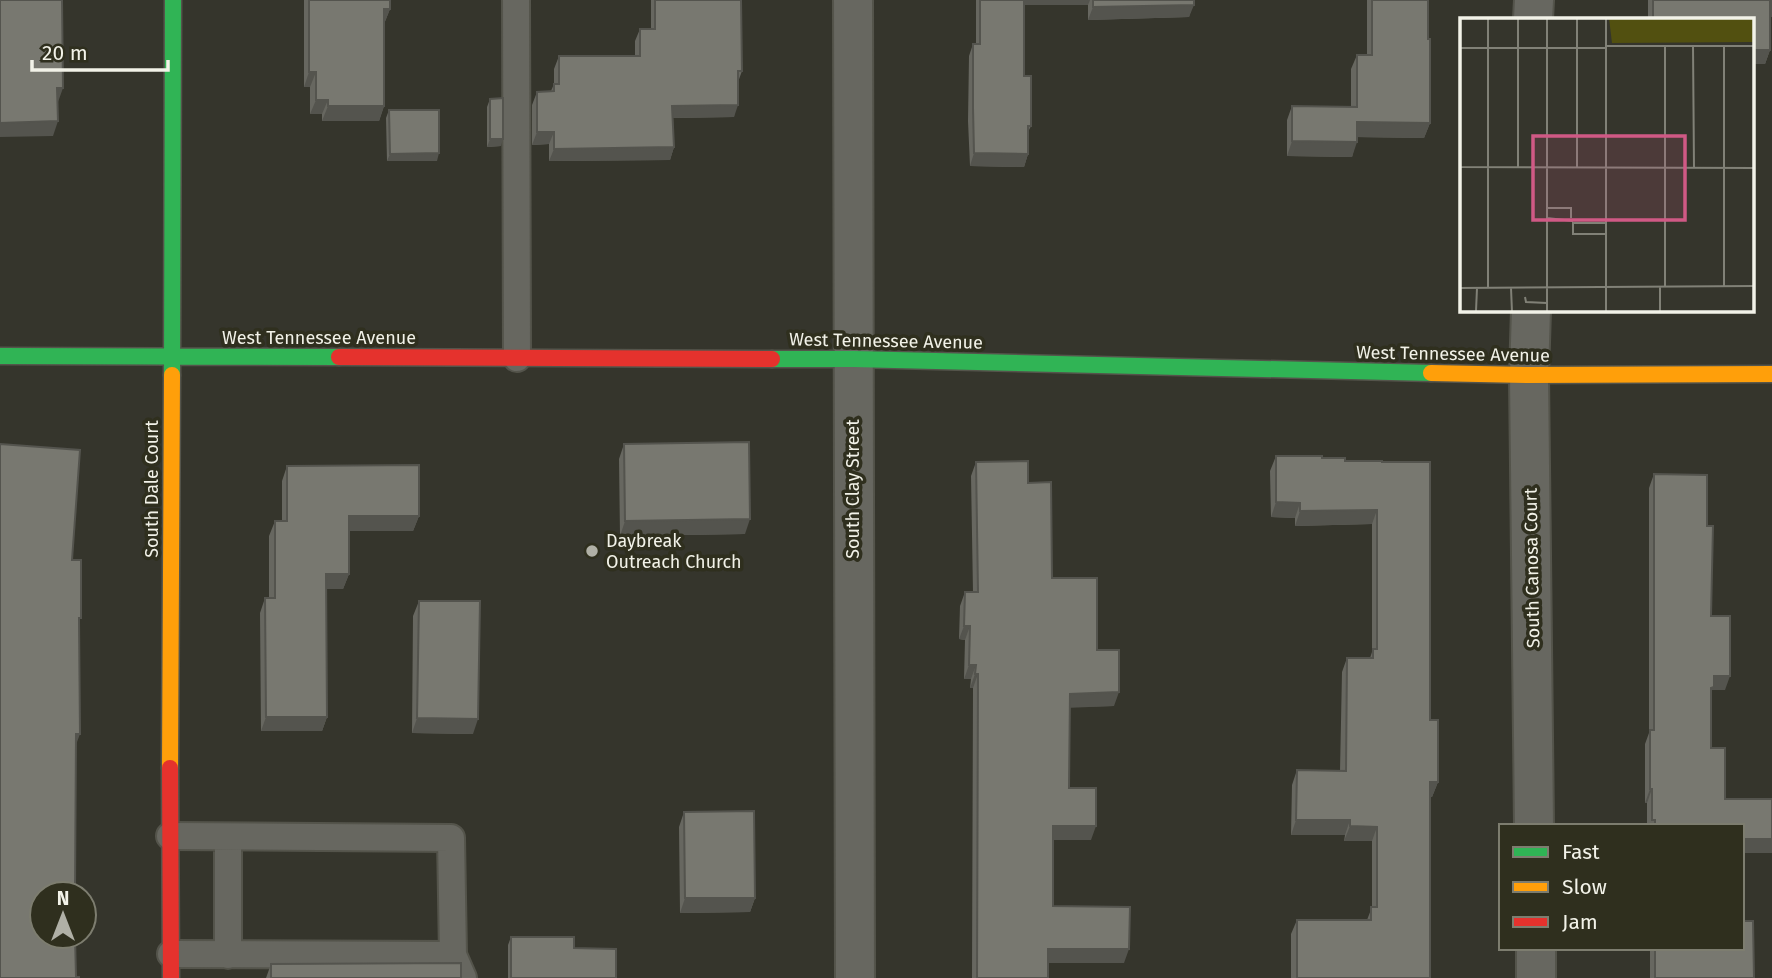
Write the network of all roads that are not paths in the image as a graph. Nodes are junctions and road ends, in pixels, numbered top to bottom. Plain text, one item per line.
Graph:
1 (173, 0) edge
2 (516, 0) edge
3 (853, 0) edge
4 (1534, 0) edge
5 (1533, 18) edge
6 (1531, 312) edge
7 (0, 356) edge
8 (172, 357) junction
9 (517, 358) junction
10 (853, 359) junction
11 (1772, 374) edge
12 (1529, 375) junction
13 (1534, 824) edge
14 (170, 836) junction
15 (228, 838) junction
16 (1536, 950) edge
17 (228, 955) junction
18 (171, 966) edge
19 (458, 966) edge
20 (855, 978) edge
21 (1536, 978) edge

1 - 8 street, South Dale Court
2 - 9 lane
3 - 10 street, South Clay Street
4 - 5 street
6 - 12 street, South Canosa Court
7 - 8 street, West Tennessee Avenue
8 - 9 street, West Tennessee Avenue
8 - 14 street, South Dale Court
9 - 10 street, West Tennessee Avenue
10 - 12 street, West Tennessee Avenue
10 - 20 street, South Clay Street
11 - 12 street, West Tennessee Avenue
12 - 13 street, South Canosa Court
14 - 15 lane
14 - 18 street, South Dale Court
15 - 17 lane
15 - 19 lane
16 - 21 street
17 - 18 lane
17 - 19 lane

